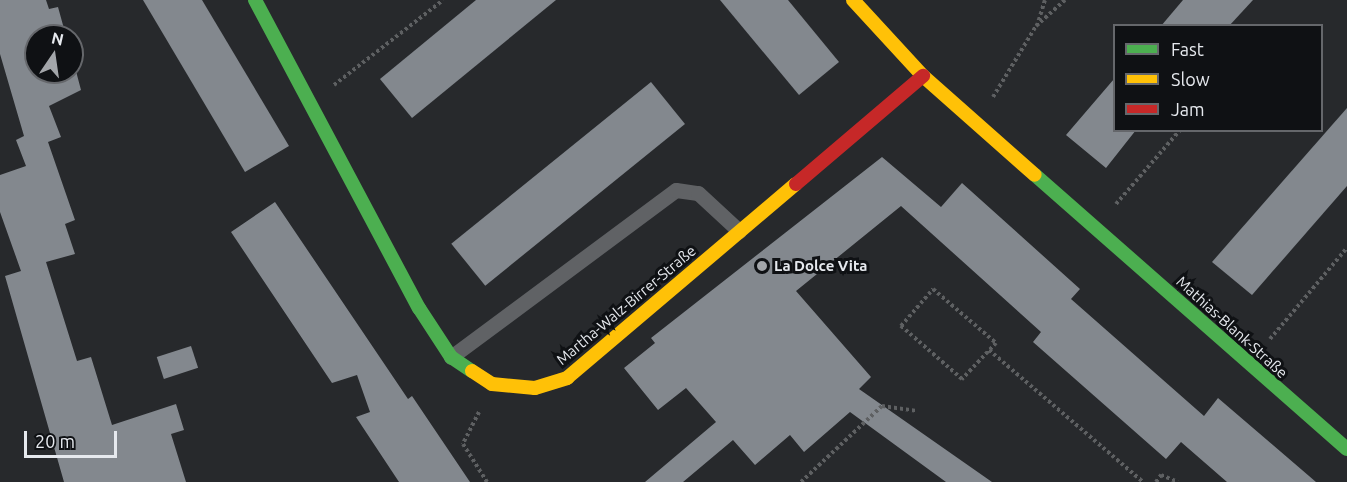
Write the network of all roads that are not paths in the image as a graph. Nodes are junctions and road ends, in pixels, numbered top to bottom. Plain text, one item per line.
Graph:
1 (255, 0) edge
2 (853, 0) edge
3 (923, 76) junction
4 (739, 231) junction
5 (451, 357) junction
6 (1347, 449) edge

1 - 5 street, Martha-Walz-Birrer-Straße
2 - 3 street, Mathias-Blank-Straße
3 - 4 street, Martha-Walz-Birrer-Straße
3 - 6 street, Mathias-Blank-Straße
4 - 5 street, Martha-Walz-Birrer-Straße
4 - 5 lane

